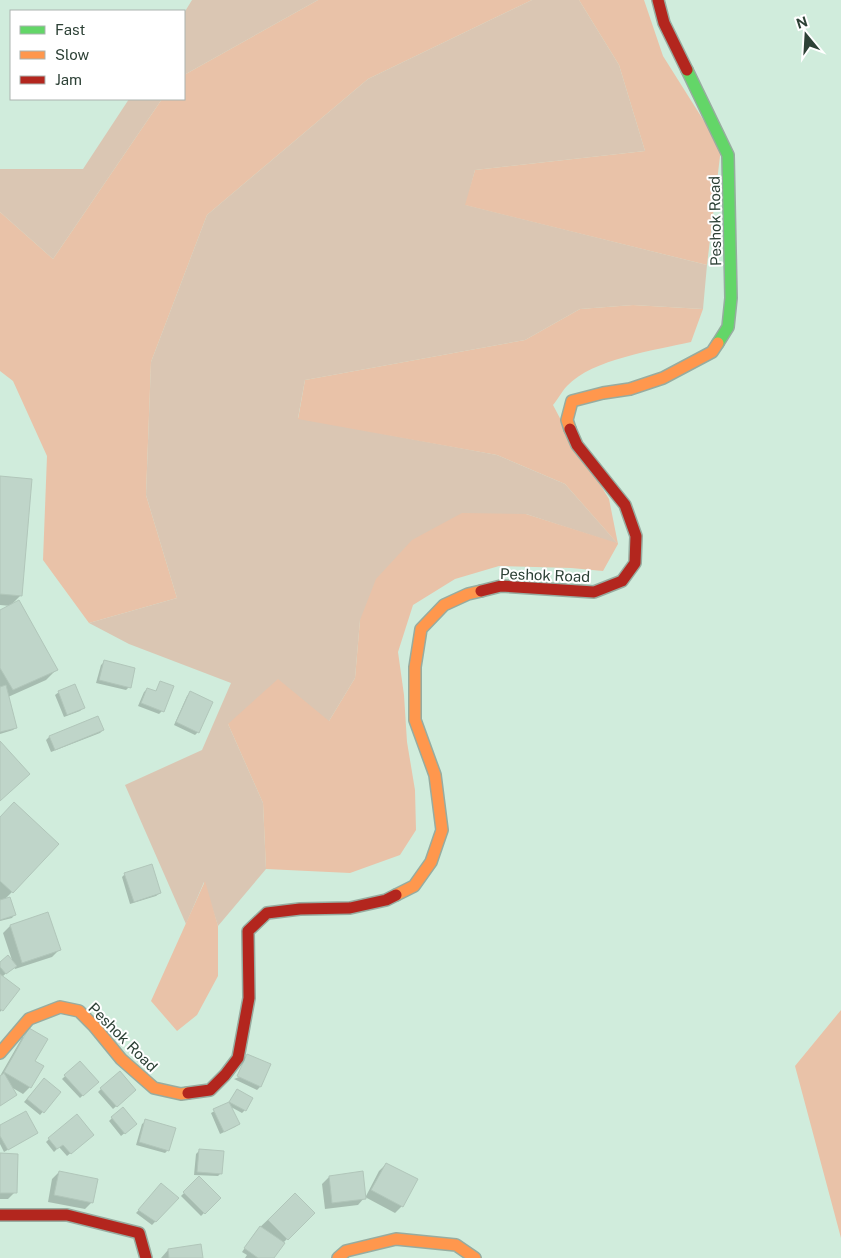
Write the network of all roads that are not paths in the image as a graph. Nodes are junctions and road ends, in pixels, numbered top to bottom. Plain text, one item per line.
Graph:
1 (658, 0) edge
2 (0, 1053) edge
3 (0, 1215) edge
4 (146, 1258) edge
5 (338, 1258) edge
6 (475, 1258) edge

1 - 2 main road, Peshok Road
3 - 4 main road
5 - 6 main road

